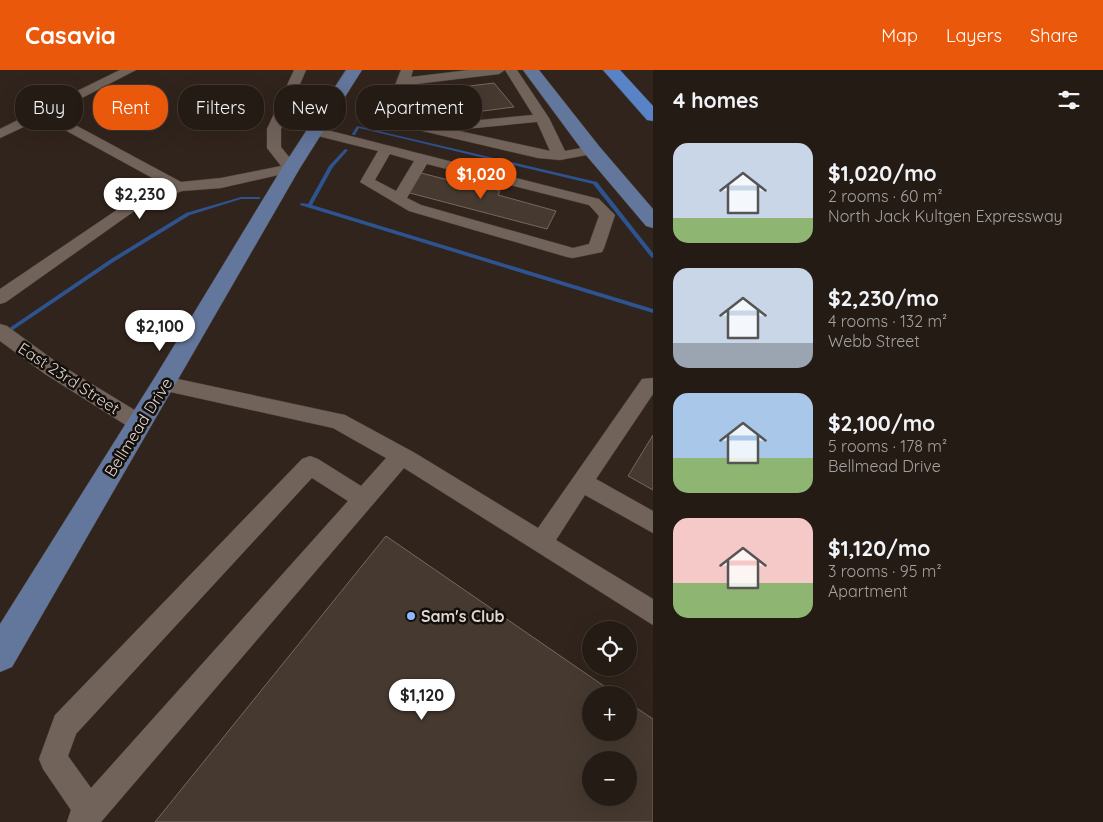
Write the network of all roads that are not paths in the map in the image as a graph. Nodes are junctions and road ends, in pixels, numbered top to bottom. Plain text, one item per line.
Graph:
1 (130, 70) edge
2 (284, 70) edge
3 (354, 70) edge
4 (499, 70) edge
5 (511, 70) edge
6 (531, 70) edge
7 (611, 70) edge
8 (299, 72) edge
9 (404, 76) edge
10 (83, 92) edge
11 (653, 116) edge
12 (542, 118) junction
13 (482, 124) edge
14 (15, 126) edge
15 (75, 130) edge
16 (432, 130) edge
17 (315, 131) junction
18 (0, 134) edge
19 (386, 149) junction
20 (592, 150) junction
21 (560, 156) junction
22 (423, 158) junction
23 (291, 168) junction
24 (179, 186) junction
25 (399, 200) junction
26 (653, 222) edge
27 (0, 298) edge
28 (0, 331) edge
29 (164, 384) junction
30 (653, 386) edge
31 (139, 423) junction
32 (401, 456) junction
33 (582, 482) junction
34 (363, 499) junction
35 (653, 523) edge
36 (541, 543) junction
37 (653, 613) edge
38 (0, 655) edge
39 (86, 817) edge

1 - 10 street
2 - 8 street
3 - 17 main road, Bellmead Drive
4 - 9 street
5 - 12 street
6 - 20 main road
7 - 11 highway
8 - 23 street
12 - 13 street
12 - 21 street
14 - 18 street
15 - 24 street
16 - 21 street
17 - 19 street
17 - 23 main road, Bellmead Drive
19 - 22 street
19 - 25 street
20 - 21 street
20 - 26 main road
22 - 25 street
22 - 25 street
23 - 24 street
23 - 29 main road, Bellmead Drive
24 - 27 street
28 - 31 street, East 23rd Street
29 - 31 main road, Bellmead Drive
29 - 32 street
30 - 33 street
31 - 38 main road, Bellmead Drive
32 - 34 street
32 - 36 street
33 - 35 street
33 - 36 street
34 - 39 street
34 - 39 street
36 - 37 street

